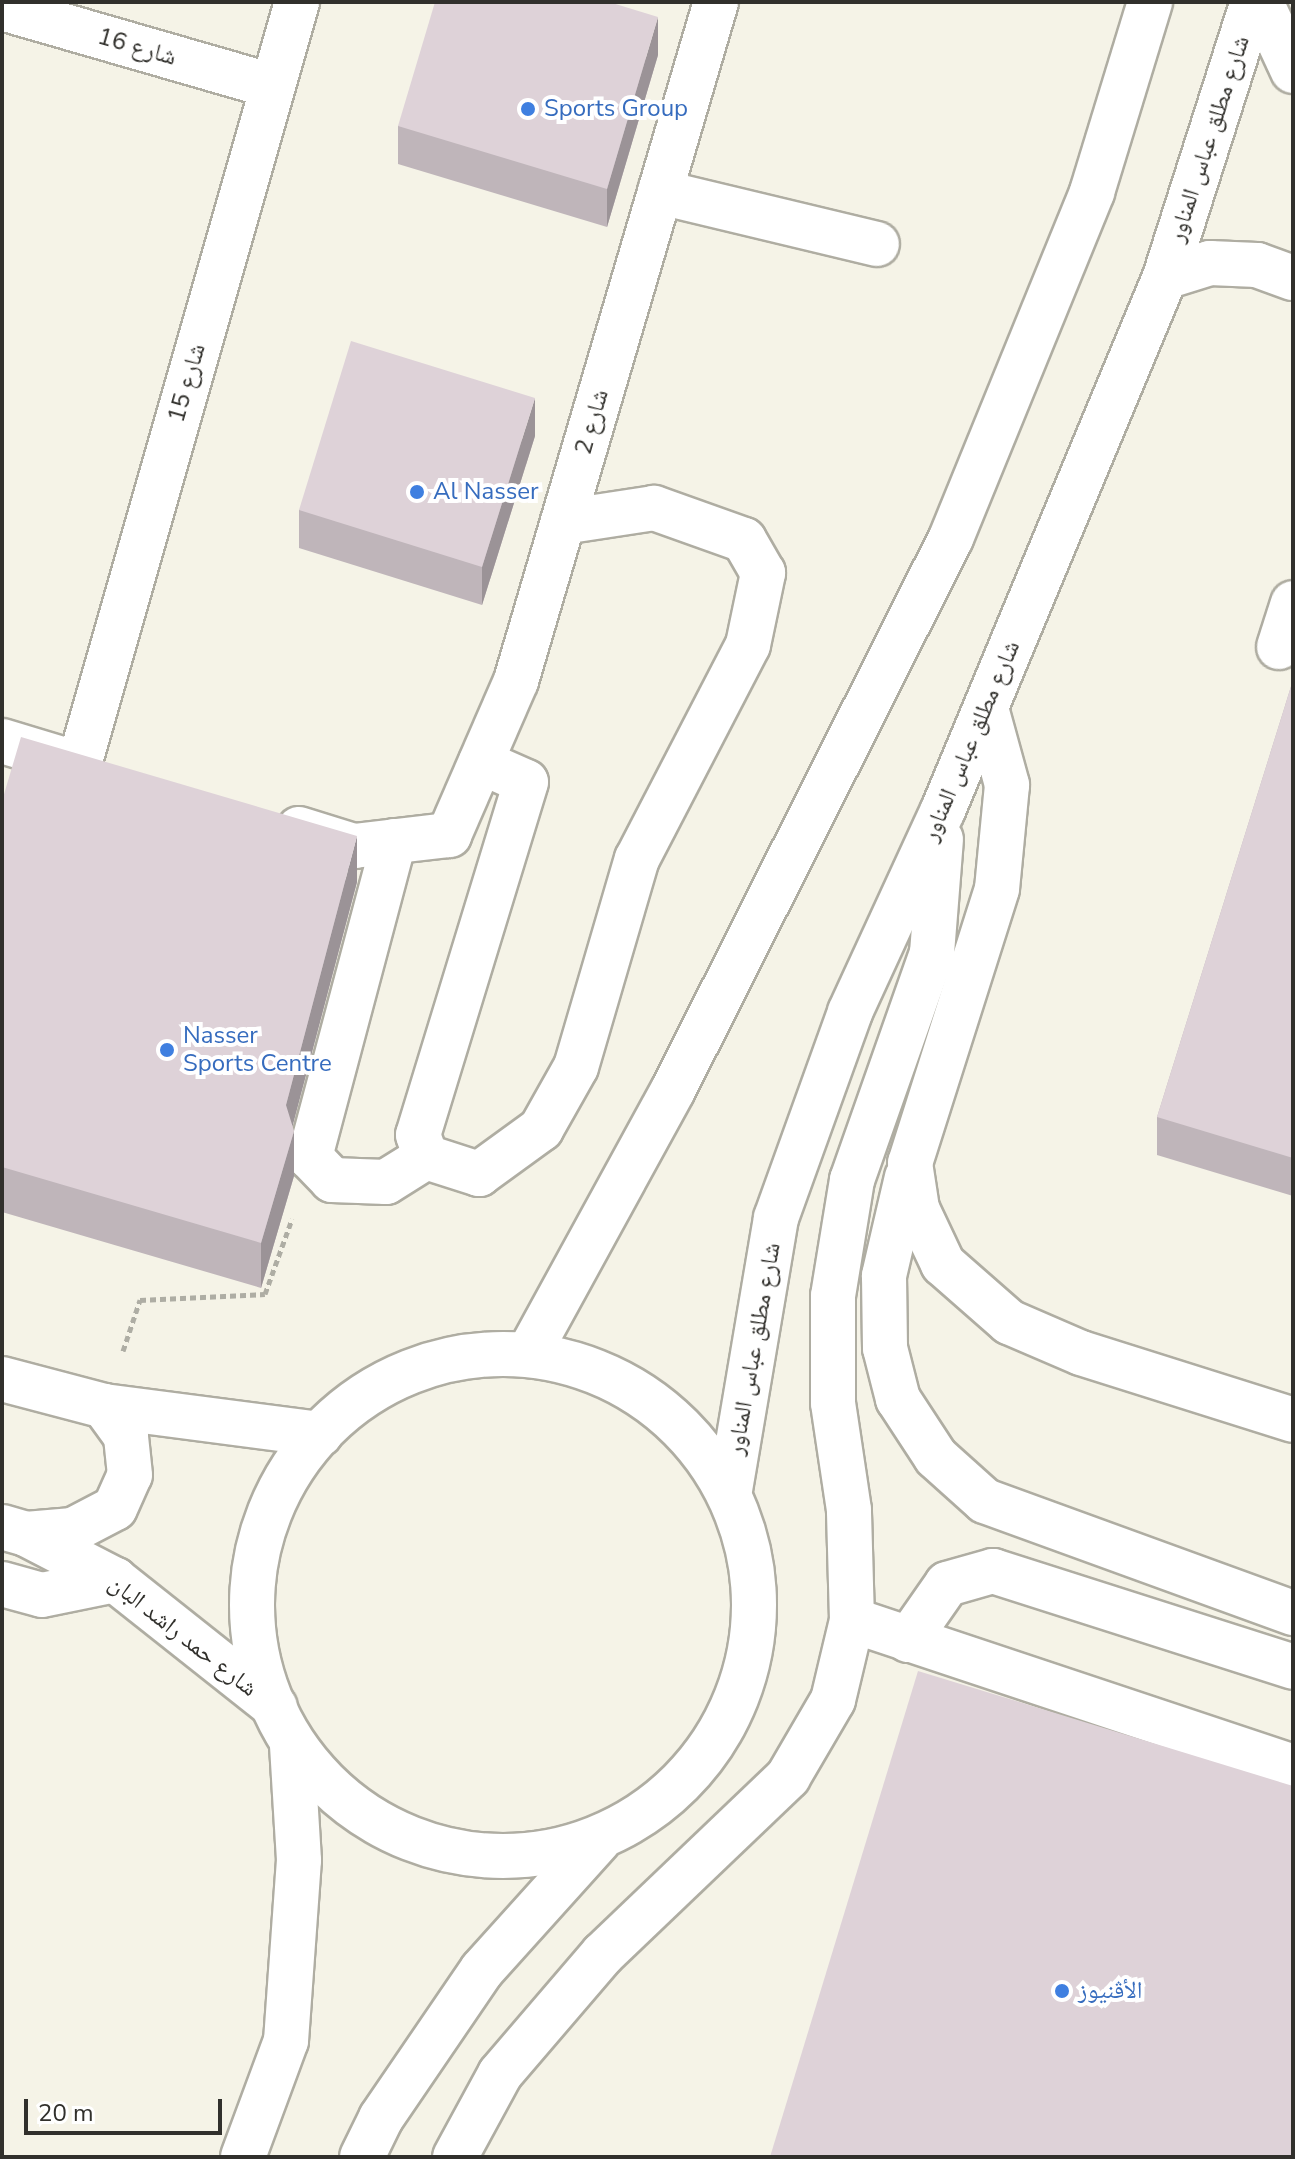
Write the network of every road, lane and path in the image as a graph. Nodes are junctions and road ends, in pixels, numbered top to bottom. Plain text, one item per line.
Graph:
1 (297, 2) edge
2 (716, 2) edge
3 (1150, 2) edge
4 (1253, 2) edge
5 (1261, 2) edge
6 (2, 8) edge
7 (1293, 71) edge
8 (272, 86) junction
9 (660, 192) junction
10 (877, 244) dead end
11 (1165, 277) junction
12 (1293, 278) edge
13 (563, 522) junction
14 (1293, 603) edge
15 (1279, 647) dead end
16 (986, 708) junction
17 (2, 741) edge
18 (481, 762) junction
19 (79, 765) junction
20 (124, 778) edge
21 (943, 810) junction
22 (262, 819) edge
23 (394, 841) junction
24 (310, 1157) junction
25 (426, 1157) junction
26 (910, 1163) junction
27 (529, 1353) junction
28 (2, 1379) edge
29 (104, 1406) junction
30 (1293, 1420) edge
31 (320, 1434) junction
32 (730, 1490) junction
33 (14, 1531) edge
34 (115, 1580) junction
35 (2, 1584) edge
36 (1293, 1613) edge
37 (852, 1620) junction
38 (908, 1640) junction
39 (1293, 1667) edge
40 (275, 1707) junction
41 (292, 1746) junction
42 (1293, 1767) edge
43 (599, 1840) junction
44 (243, 2157) edge
45 (362, 2157) edge
46 (455, 2157) edge

1 - 8 street, شارع 15
2 - 9 street, شارع 2
3 - 27 street
4 - 11 street, شارع مطلق عباس المناور
5 - 7 street
6 - 8 street, شارع 16
8 - 19 street, شارع 15
9 - 10 street
9 - 13 street, شارع 2
11 - 12 street
11 - 16 street, شارع مطلق عباس المناور
13 - 18 street, شارع 2
13 - 25 street
14 - 15 street
16 - 21 street, شارع مطلق عباس المناور
16 - 26 street
17 - 19 street
18 - 23 street, شارع 2
18 - 25 street
19 - 20 street
21 - 32 street, شارع مطلق عباس المناور
21 - 37 street
22 - 23 street
23 - 24 street
24 - 25 street
24 - 29 path
26 - 30 street
26 - 36 street
27 - 31 street
27 - 32 street
28 - 29 street
29 - 31 street
29 - 33 street
31 - 40 street
32 - 43 street
33 - 34 street, شارع حمد راشد البان
34 - 35 street
34 - 40 street, شارع حمد راشد البان
37 - 38 street
37 - 46 street
38 - 39 street
38 - 42 street
40 - 41 street
41 - 43 street
41 - 44 street
43 - 45 street

